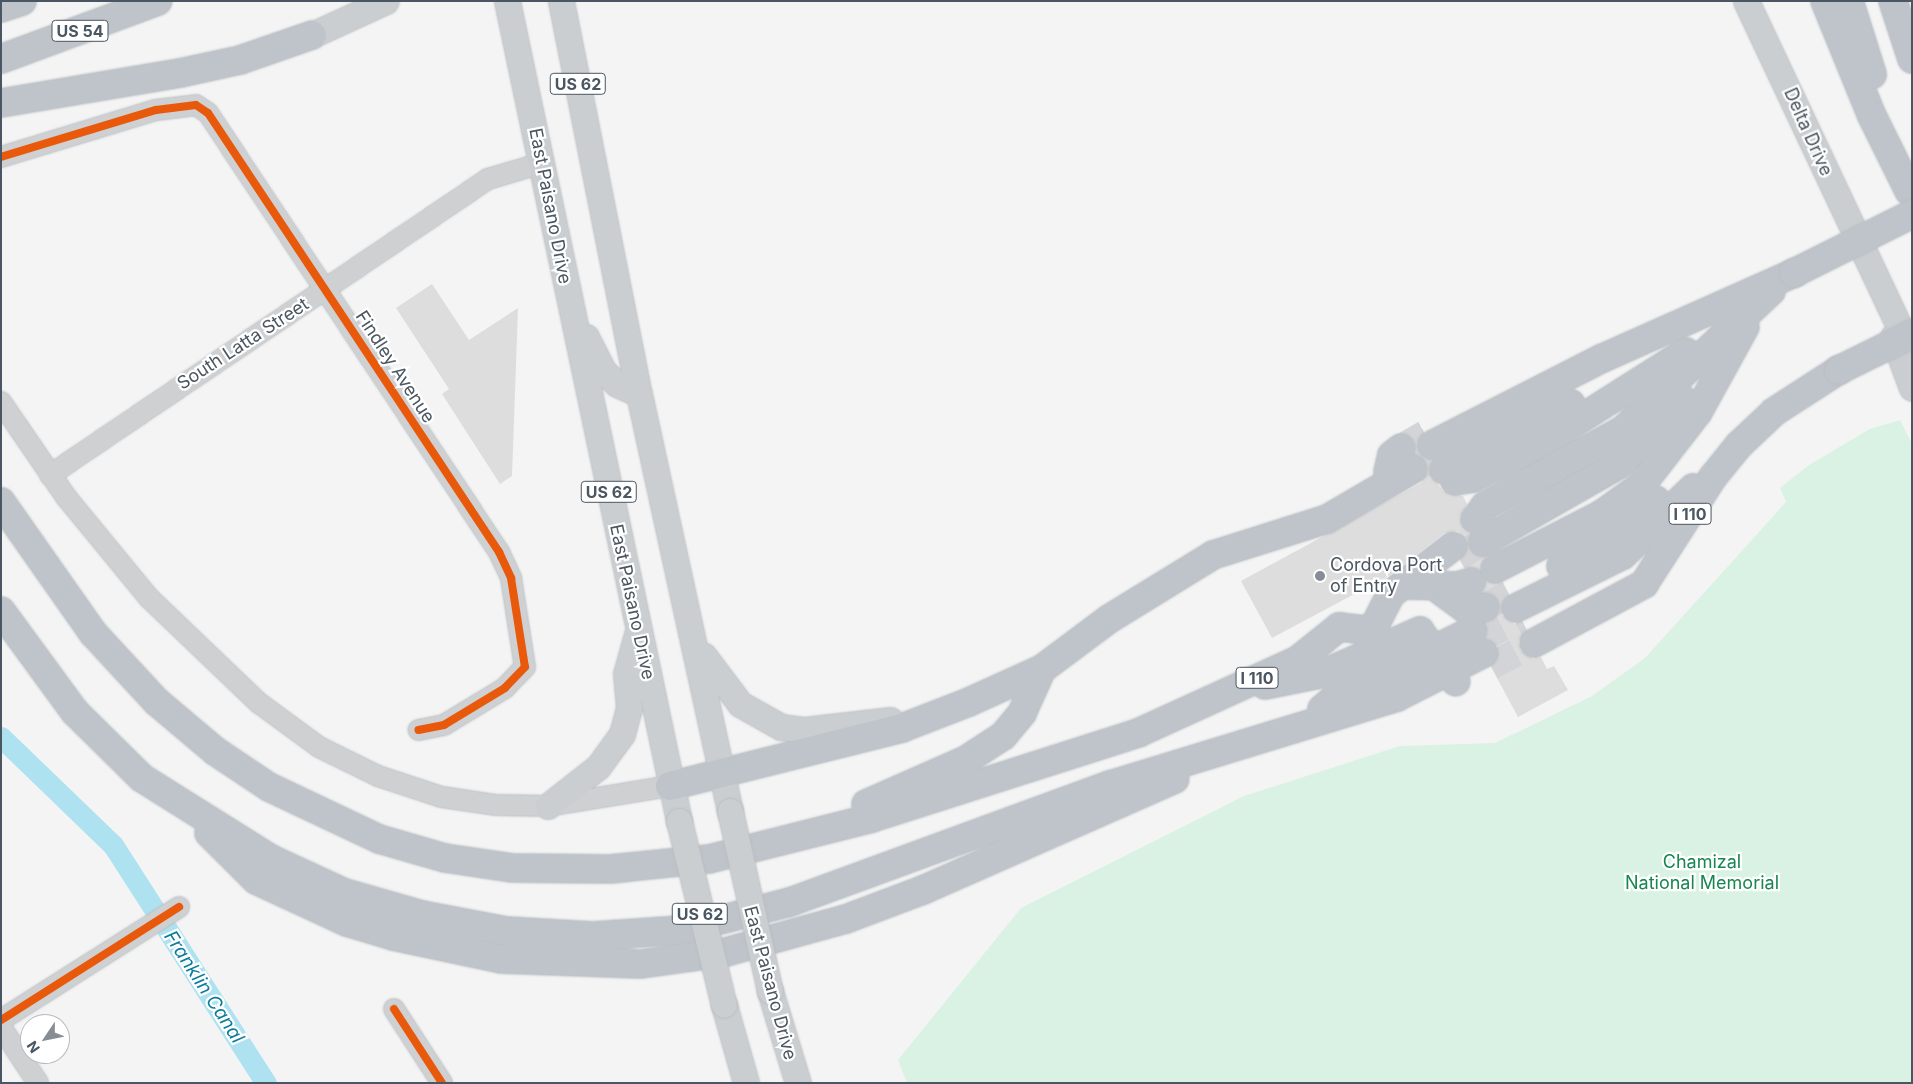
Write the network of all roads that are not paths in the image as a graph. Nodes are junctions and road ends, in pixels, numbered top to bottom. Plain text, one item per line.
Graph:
1 (22, 1) edge
2 (158, 1) edge
3 (385, 1) edge
4 (507, 1) edge
5 (561, 1) edge
6 (572, 1) edge
7 (1746, 1) edge
8 (1825, 1) edge
9 (1849, 1) edge
10 (1893, 1) edge
11 (1, 8) edge
12 (312, 35) joint
13 (569, 36) junction
14 (1, 59) edge
15 (1912, 59) edge
16 (1, 103) edge
17 (1, 157) edge
18 (542, 163) junction
19 (1911, 201) edge
20 (1867, 264) junction
21 (1788, 277) junction
22 (326, 290) junction
23 (570, 306) junction
24 (1756, 306) junction
25 (1700, 327) junction
26 (1912, 334) edge
27 (1732, 352) junction
28 (1912, 353) edge
29 (1912, 388) edge
30 (639, 394) junction
31 (1, 402) edge
32 (1739, 445) junction
33 (1401, 470) tunnel mouth
34 (50, 475) junction
35 (1712, 477) junction
36 (1, 502) edge
37 (1468, 575) junction
38 (1435, 579) junction
39 (1503, 581) junction
40 (1403, 585) junction
41 (1, 611) edge
42 (638, 630) junction
43 (696, 642) junction
44 (1445, 664) junction
45 (1042, 669) junction
46 (1236, 688) junction
47 (934, 714) junction
48 (1293, 729) junction
49 (418, 730) dead end
50 (722, 772) junction
51 (670, 786) junction
52 (548, 806) junction
53 (801, 835) junction
54 (179, 907) dead end
55 (394, 1009) dead end
56 (1, 1020) edge
57 (1, 1028) edge
58 (38, 1083) edge
59 (442, 1083) edge
60 (746, 1083) edge
61 (798, 1083) edge

1 - 11 highway
2 - 14 highway, US 54
3 - 12 main road
4 - 18 main road, East Paisano Drive / US 62
5 - 13 main road, East Paisano Drive / US 62
6 - 13 main road
7 - 20 main road, Delta Drive
8 - 19 highway
9 - 19 highway
10 - 15 highway
12 - 16 highway
13 - 30 main road, East Paisano Drive / US 62
17 - 22 street, Findley Avenue
18 - 22 street, South Latta Street
18 - 23 main road, East Paisano Drive / US 62
19 - 21 highway, bridge
20 - 28 main road, Delta Drive
20 - 29 main road, Delta Drive
21 - 24 highway, I 110
21 - 25 highway
22 - 34 street, South Latta Street
22 - 49 street, Findley Avenue
23 - 30 main road
23 - 42 main road, East Paisano Drive / US 62
24 - 25 highway
24 - 27 highway, I 110
24 - 39 highway, I 110
24 - 39 highway, I 110
25 - 25 highway
26 - 32 highway, I 110, bridge
27 - 39 highway, I 110
27 - 39 highway, I 110
30 - 43 main road, East Paisano Drive / US 62
31 - 34 street
32 - 35 highway, I 110
32 - 39 highway, I 110
33 - 45 highway
34 - 52 street
35 - 39 highway, I 110
35 - 39 highway, I 110
36 - 53 highway
37 - 38 highway
37 - 38 highway
37 - 40 highway
38 - 40 highway
40 - 46 highway, I 110
41 - 48 highway
42 - 51 main road, East Paisano Drive / US 62
42 - 52 main road
43 - 47 main road
43 - 50 main road, East Paisano Drive / US 62
44 - 44 highway
44 - 46 highway
44 - 48 highway
44 - 48 highway
45 - 47 highway
45 - 53 highway
46 - 53 highway, I 110
47 - 50 highway
50 - 51 highway
50 - 61 main road, East Paisano Drive / US 62, bridge
51 - 52 street
51 - 60 main road, East Paisano Drive / US 62, bridge
54 - 56 street
55 - 59 street
57 - 58 street

